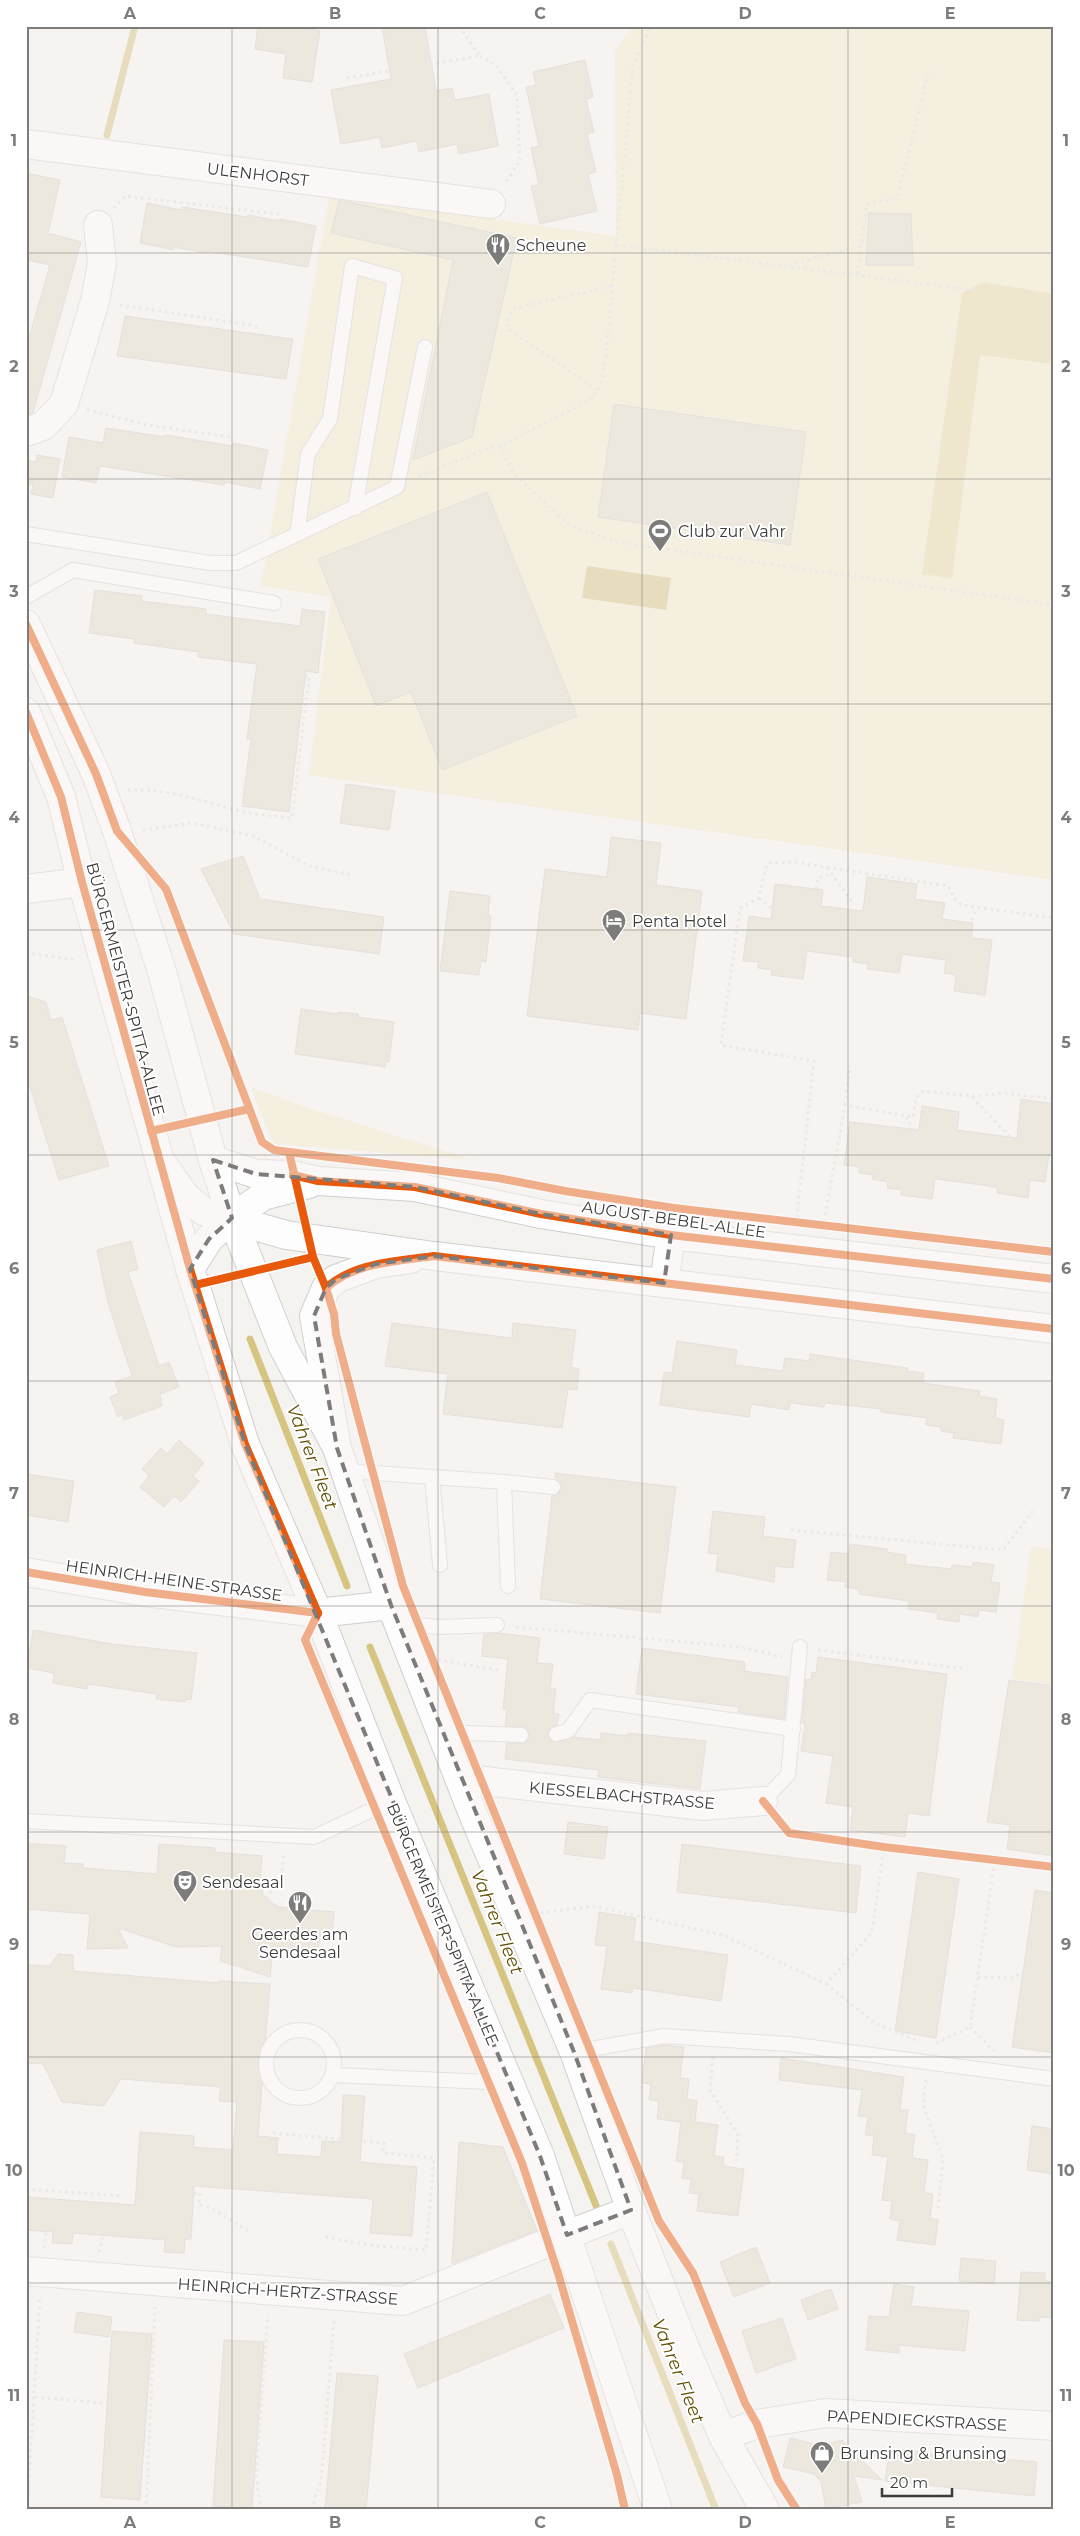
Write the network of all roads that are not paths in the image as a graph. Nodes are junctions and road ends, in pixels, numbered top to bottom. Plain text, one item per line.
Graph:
1 (26, 144) edge
2 (491, 204) road end
3 (98, 225) road end
4 (425, 347) dead end
5 (26, 432) edge
6 (355, 508) junction
7 (26, 534) edge
8 (297, 535) junction
9 (26, 597) edge
10 (274, 603) dead end
11 (26, 624) edge
12 (26, 712) edge
13 (82, 882) junction
14 (26, 889) edge
15 (158, 1157) junction
16 (213, 1160) junction
17 (318, 1182) junction
18 (232, 1218) junction
19 (671, 1235) junction
20 (434, 1256) junction
21 (190, 1269) junction
22 (1054, 1279) edge
23 (664, 1283) junction
24 (1054, 1329) edge
25 (341, 1459) junction
26 (432, 1477) junction
27 (504, 1482) junction
28 (554, 1487) dead end
29 (440, 1565) dead end
30 (26, 1572) edge
31 (508, 1586) dead end
32 (318, 1613) junction
33 (403, 1618) junction
34 (497, 1625) road end
35 (800, 1647) road end
36 (793, 1729) junction
37 (440, 1732) junction
38 (556, 1734) dead end
39 (521, 1735) dead end
40 (459, 1778) junction
41 (391, 1801) junction
42 (763, 1801) joint
43 (26, 1821) edge
44 (574, 2052) junction
45 (333, 2075) junction
46 (1054, 2079) edge
47 (510, 2083) junction
48 (613, 2217) junction
49 (567, 2235) junction
50 (34, 2272) edge
51 (1054, 2426) edge
52 (723, 2436) junction
53 (658, 2510) edge
54 (765, 2510) edge

1 - 2 street, ULENHORST
3 - 5 street
4 - 6 lane
6 - 8 lane
6 - 8 lane
7 - 8 lane
9 - 10 lane
11 - 16 street, BÜRGERMEISTER-SPITTA-ALLEE
12 - 13 street, BÜRGERMEISTER-SPITTA-ALLEE
13 - 14 street
13 - 15 street, BÜRGERMEISTER-SPITTA-ALLEE
15 - 18 street
15 - 21 street, BÜRGERMEISTER-SPITTA-ALLEE
16 - 17 street, AUGUST-BEBEL-ALLEE
16 - 18 street, BÜRGERMEISTER-SPITTA-ALLEE
17 - 18 street, AUGUST-BEBEL-ALLEE
17 - 19 street, AUGUST-BEBEL-ALLEE
18 - 20 street
18 - 21 street, AUGUST-BEBEL-ALLEE
18 - 25 street, BÜRGERMEISTER-SPITTA-ALLEE
19 - 22 street, AUGUST-BEBEL-ALLEE
19 - 23 street
20 - 23 street
20 - 25 street
21 - 32 street, BÜRGERMEISTER-SPITTA-ALLEE
23 - 24 street
25 - 26 lane
25 - 33 street, BÜRGERMEISTER-SPITTA-ALLEE
26 - 27 lane
26 - 29 lane
27 - 28 lane
27 - 31 lane
30 - 32 street, HEINRICH-HEINE-STRASSE
32 - 33 street
32 - 41 street, BÜRGERMEISTER-SPITTA-ALLEE
33 - 34 lane
33 - 37 street, BÜRGERMEISTER-SPITTA-ALLEE
35 - 36 lane, KIESSELBACHSTRASSE
36 - 38 lane
36 - 42 lane, KIESSELBACHSTRASSE
37 - 39 lane
37 - 40 street, BÜRGERMEISTER-SPITTA-ALLEE
40 - 42 street, KIESSELBACHSTRASSE
40 - 44 street, BÜRGERMEISTER-SPITTA-ALLEE
41 - 43 lane
41 - 47 street, BÜRGERMEISTER-SPITTA-ALLEE
44 - 46 lane
44 - 48 street, BÜRGERMEISTER-SPITTA-ALLEE
45 - 45 lane
45 - 47 lane
47 - 49 street, BÜRGERMEISTER-SPITTA-ALLEE
48 - 49 street
48 - 52 street, BÜRGERMEISTER-SPITTA-ALLEE
49 - 50 street, HEINRICH-HERTZ-STRASSE
49 - 53 street, BÜRGERMEISTER-SPITTA-ALLEE
51 - 52 street, PAPENDIECKSTRASSE
52 - 54 street, BÜRGERMEISTER-SPITTA-ALLEE

